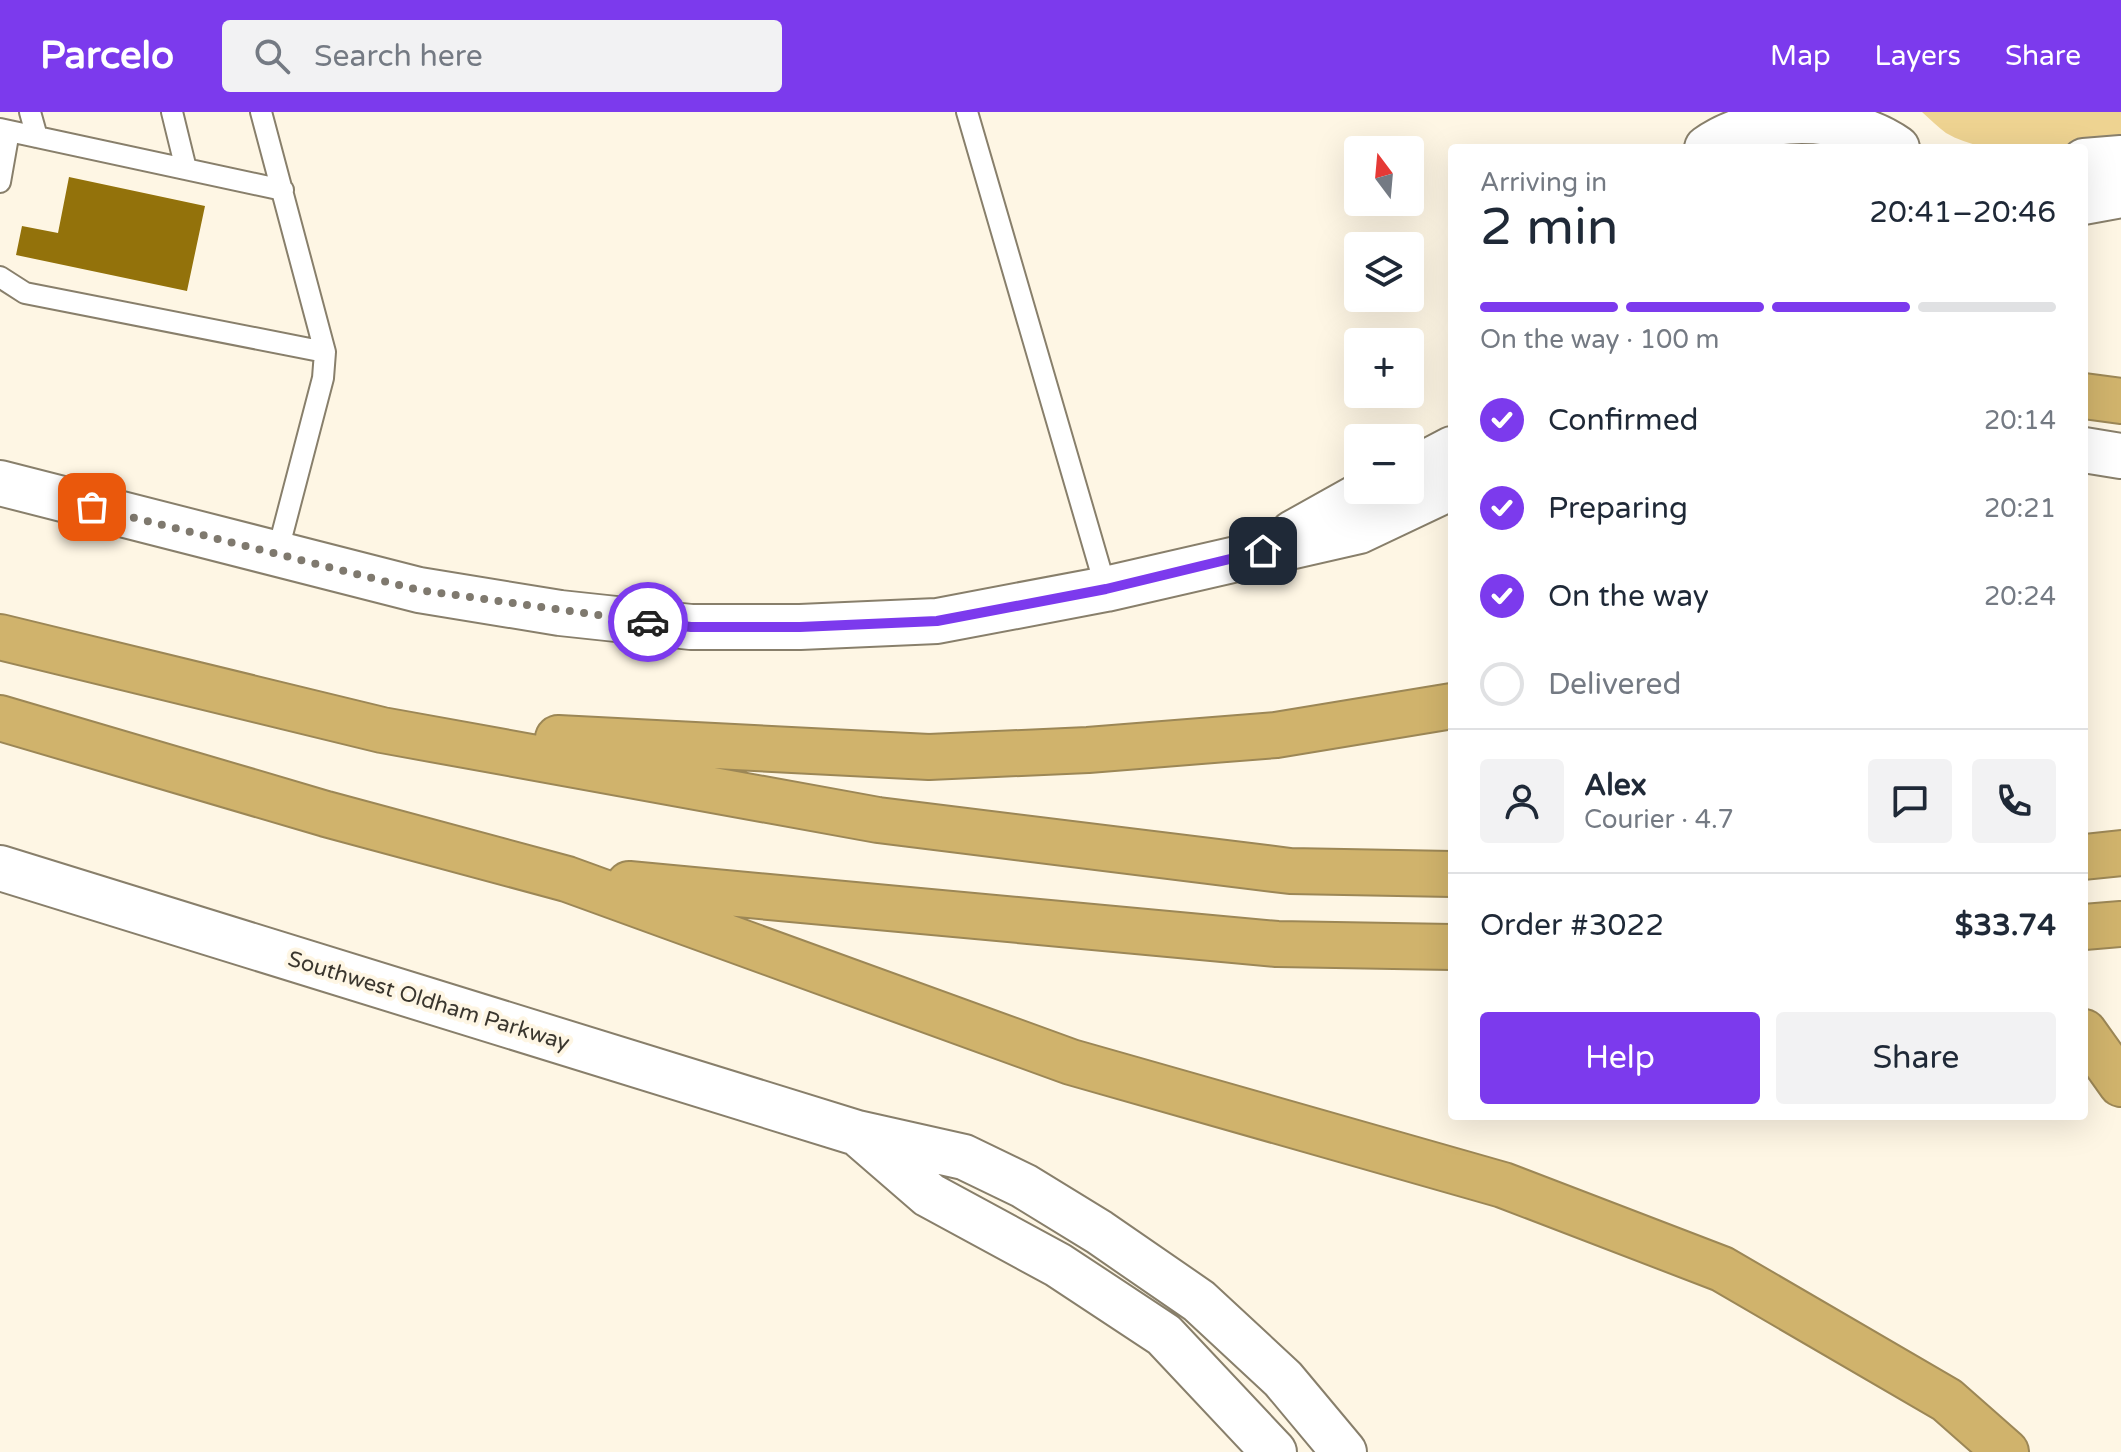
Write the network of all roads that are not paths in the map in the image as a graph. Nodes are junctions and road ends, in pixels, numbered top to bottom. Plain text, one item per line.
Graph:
1 (30, 112) edge
2 (172, 112) edge
3 (261, 112) edge
4 (967, 112) edge
5 (1709, 112) edge
6 (4, 130) edge
7 (1880, 132) edge
8 (37, 137) junction
9 (1701, 144) edge
10 (1712, 144) edge
11 (2121, 158) edge
12 (2088, 161) edge
13 (186, 169) junction
14 (0, 182) edge
15 (283, 190) junction
16 (2121, 195) edge
17 (2088, 201) edge
18 (0, 277) edge
19 (325, 352) junction
20 (2088, 397) edge
21 (2121, 401) edge
22 (1448, 451) edge
23 (2088, 451) edge
24 (2121, 456) edge
25 (1424, 464) edge
26 (0, 483) edge
27 (1448, 489) edge
28 (1345, 504) edge
29 (1263, 551) junction
30 (277, 554) junction
31 (1106, 589) junction
32 (0, 637) edge
33 (1448, 707) edge
34 (0, 718) edge
35 (382, 730) junction
36 (2121, 853) edge
37 (2088, 857) edge
38 (0, 868) edge
39 (1448, 874) edge
40 (567, 879) junction
41 (2121, 924) edge
42 (2088, 927) edge
43 (1448, 947) edge
44 (2088, 1038) edge
45 (2121, 1084) edge
46 (857, 1133) junction
47 (1274, 1452) edge
48 (1344, 1452) edge
49 (2006, 1452) edge

1 - 8 lane
2 - 13 lane
3 - 15 lane
4 - 31 lane
5 - 9 street
6 - 8 lane
6 - 14 lane
7 - 10 street
8 - 13 lane
11 - 12 street
13 - 15 lane
15 - 19 lane
16 - 17 street
18 - 19 lane
19 - 30 lane
20 - 21 highway
22 - 25 street
23 - 24 street
26 - 30 street
27 - 29 street
28 - 29 street
29 - 31 street
30 - 31 street
32 - 35 highway
33 - 35 highway
34 - 40 highway
35 - 39 highway
36 - 37 highway
38 - 46 street, Southwest Oldham Parkway
40 - 43 highway
40 - 49 highway
41 - 42 highway
44 - 45 highway
46 - 47 street, Southwest Oldham Parkway
46 - 48 street, Southwest Oldham Parkway

